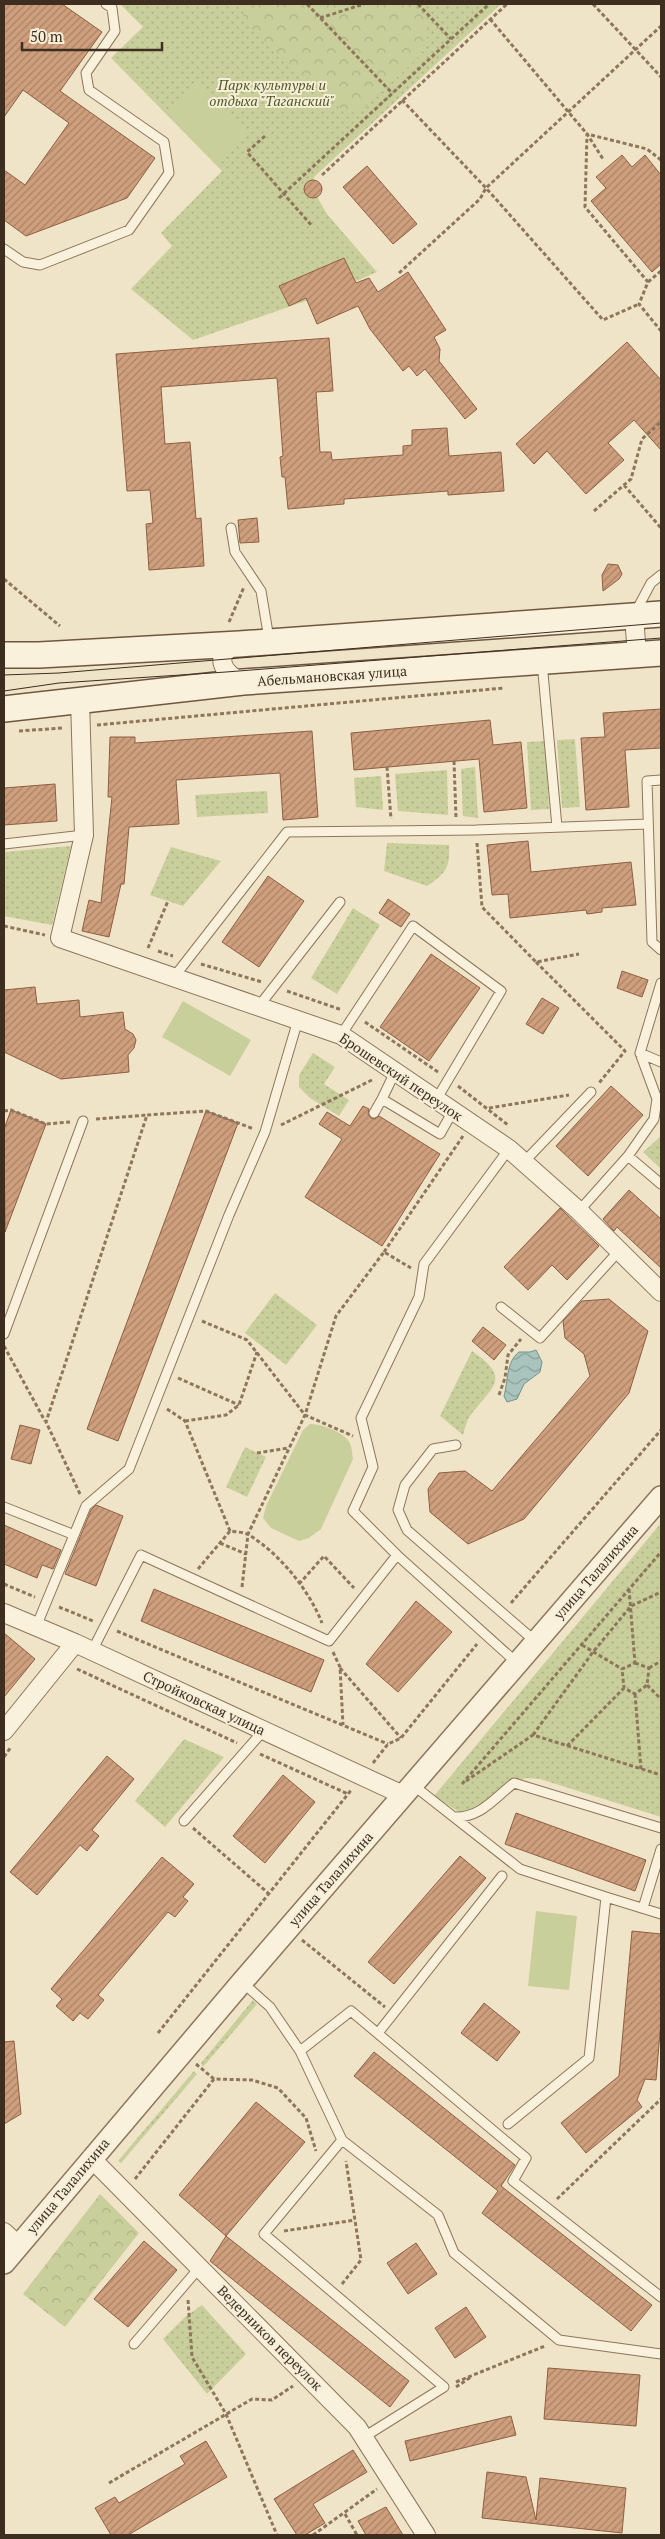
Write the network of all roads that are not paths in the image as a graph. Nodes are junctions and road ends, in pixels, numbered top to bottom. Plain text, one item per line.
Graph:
1 (106, 4) edge
2 (4, 249) edge
3 (231, 528) dead end
4 (661, 575) edge
5 (661, 614) edge
6 (634, 616) junction
7 (269, 642) junction
8 (240, 644) junction
9 (649, 654) edge
10 (4, 655) edge
11 (542, 662) junction
12 (243, 682) junction
13 (80, 700) junction
14 (9, 720) edge
15 (661, 780) edge
16 (648, 824) junction
17 (557, 827) junction
18 (84, 835) junction
19 (4, 844) edge
20 (340, 902) dead end
21 (661, 950) edge
22 (174, 977) junction
23 (661, 983) edge
24 (259, 1006) junction
25 (298, 1020) junction
26 (341, 1035) junction
27 (640, 1053) junction
28 (661, 1062) edge
29 (394, 1071) junction
30 (591, 1092) road end
31 (382, 1099) junction
32 (436, 1100) junction
33 (454, 1111) junction
34 (374, 1113) dead end
35 (83, 1120) dead end
36 (509, 1149) junction
37 (628, 1156) junction
38 (524, 1162) junction
39 (661, 1184) edge
40 (579, 1210) junction
41 (618, 1252) junction
42 (661, 1292) edge
43 (501, 1307) dead end
44 (4, 1334) edge
45 (456, 1445) dead end
46 (661, 1496) edge
47 (4, 1506) edge
48 (72, 1534) junction
49 (397, 1555) junction
50 (4, 1613) edge
51 (36, 1627) junction
52 (536, 1642) junction
53 (75, 1643) junction
54 (92, 1651) junction
55 (517, 1663) junction
56 (4, 1730) edge
57 (264, 1730) junction
58 (408, 1790) junction
59 (454, 1817) junction
60 (184, 1820) road end
61 (661, 1828) edge
62 (661, 1849) edge
63 (502, 1876) dead end
64 (606, 1897) junction
65 (643, 1908) junction
66 (661, 1914) edge
67 (242, 1982) junction
68 (378, 2033) junction
69 (300, 2051) junction
70 (508, 2124) dead end
71 (342, 2140) junction
72 (91, 2158) junction
73 (11, 2239) edge
74 (4, 2263) edge
75 (200, 2267) junction
76 (661, 2296) edge
77 (134, 2344) dead end
78 (661, 2354) edge
79 (364, 2437) junction
80 (426, 2535) edge

1 - 2 lane
3 - 7 lane
4 - 6 lane
5 - 6 main road
6 - 7 main road
6 - 9 street
7 - 8 main road
8 - 10 main road
8 - 12 street
9 - 11 main road, Абельмановская улица
11 - 12 main road, Абельмановская улица
11 - 17 lane
12 - 13 main road, Абельмановская улица
13 - 14 main road, Абельмановская улица
13 - 18 street
15 - 16 lane
16 - 17 lane
16 - 21 lane
17 - 22 lane
18 - 19 lane
18 - 22 street, Брошевский переулок
20 - 24 lane
22 - 24 street, Брошевский переулок
23 - 27 lane
24 - 25 street, Брошевский переулок
25 - 26 street, Брошевский переулок
25 - 48 lane
26 - 29 street, Брошевский переулок
26 - 32 lane
27 - 28 lane
27 - 37 lane
29 - 31 lane
29 - 32 street, Брошевский переулок
30 - 38 lane
31 - 33 lane
31 - 34 lane
32 - 33 street, Брошевский переулок
33 - 36 street, Брошевский переулок
35 - 44 lane
36 - 38 street, Брошевский переулок
36 - 49 lane
37 - 39 lane
37 - 40 lane
38 - 40 street, Брошевский переулок
40 - 41 street, Брошевский переулок
41 - 42 street, Брошевский переулок
41 - 43 lane
45 - 52 lane
46 - 52 street, улица Талалихина
47 - 48 lane
48 - 51 lane
49 - 54 lane
49 - 55 lane
50 - 51 street, Стройковская улица
51 - 53 street, Стройковская улица
52 - 55 street, улица Талалихина
53 - 54 street, Стройковская улица
53 - 56 street
54 - 57 street, Стройковская улица
55 - 58 street, улица Талалихина
57 - 58 street, Стройковская улица
57 - 60 lane
58 - 59 lane
58 - 67 street, улица Талалихина
59 - 61 lane
59 - 64 lane
62 - 65 lane
63 - 68 lane
64 - 65 lane
64 - 70 lane
65 - 66 lane
67 - 69 lane
67 - 72 street, улица Талалихина
68 - 69 lane
68 - 76 lane
69 - 71 lane
71 - 78 lane
71 - 79 lane
72 - 73 street, улица Талалихина
72 - 75 street, Ведерников переулок
73 - 74 street, улица Талалихина
75 - 77 lane
75 - 79 street, Ведерников переулок
79 - 80 street, Ведерников переулок

